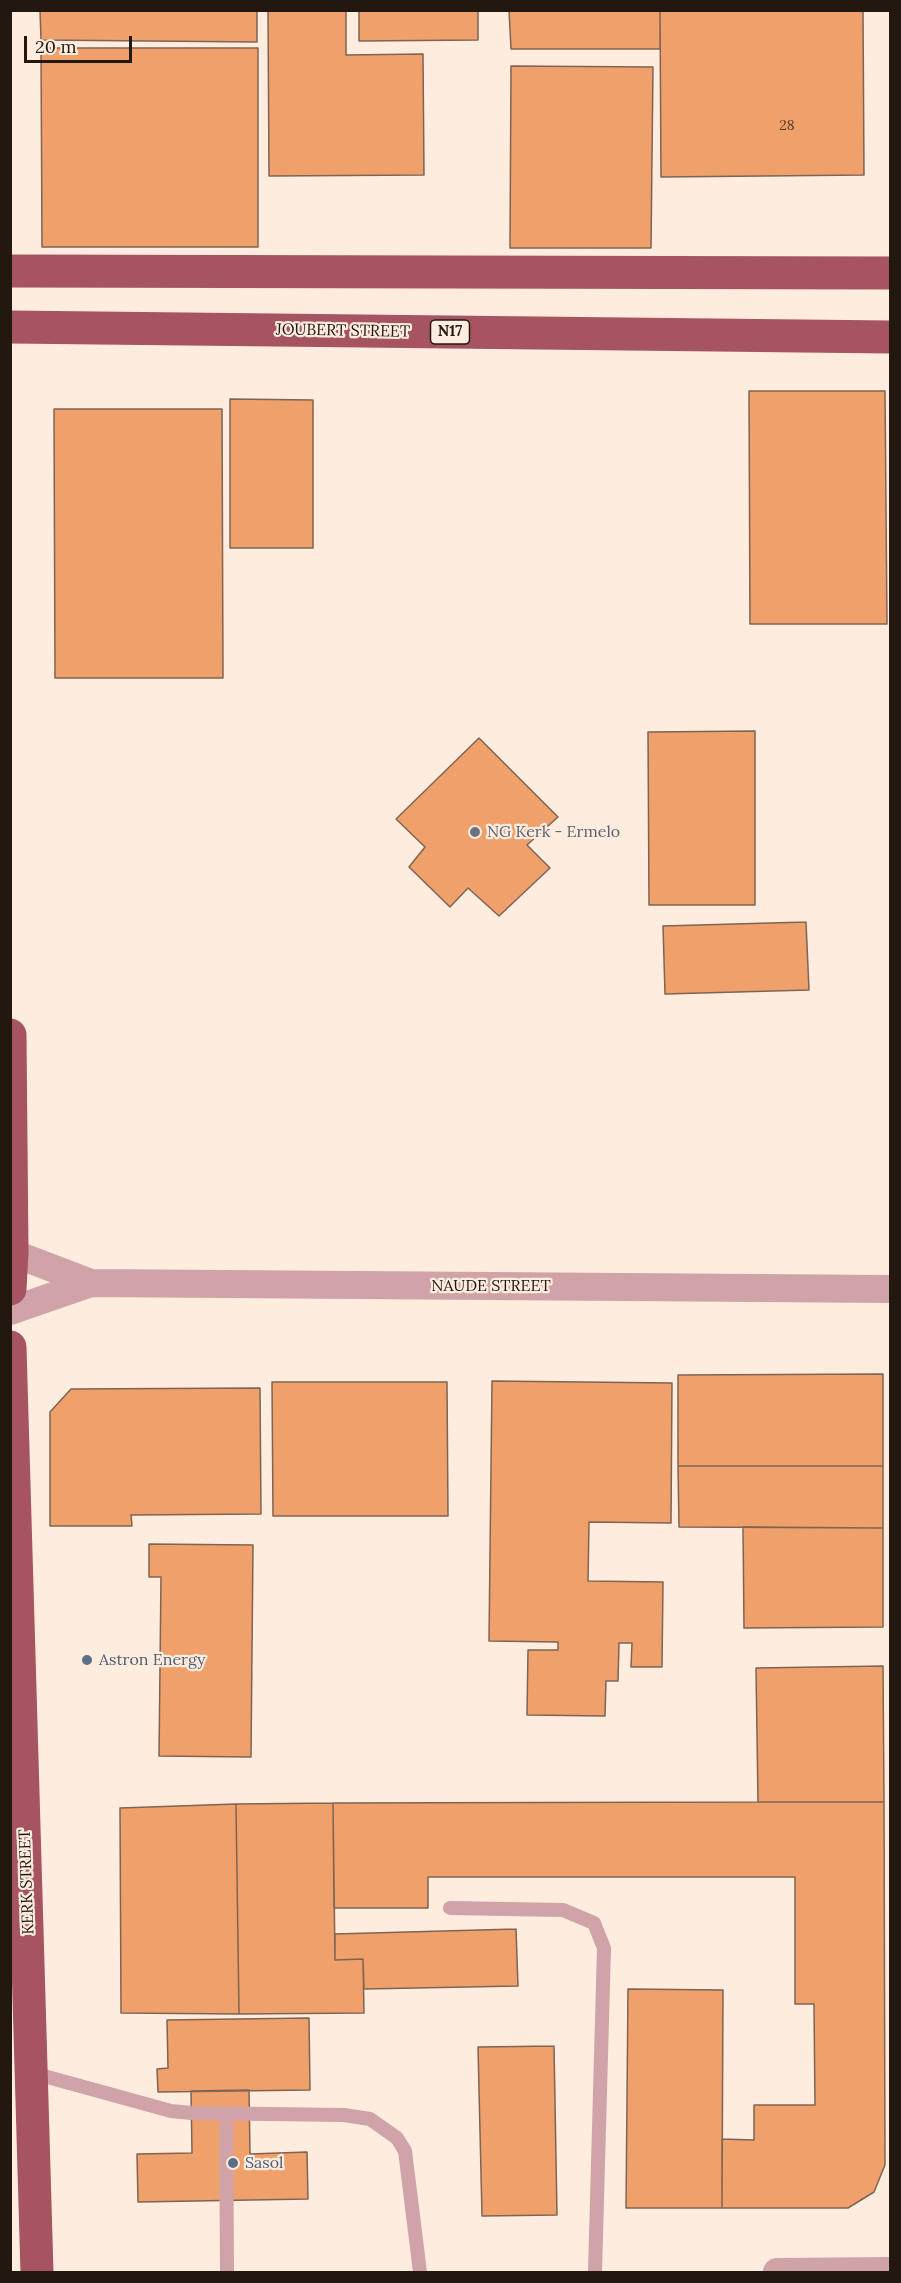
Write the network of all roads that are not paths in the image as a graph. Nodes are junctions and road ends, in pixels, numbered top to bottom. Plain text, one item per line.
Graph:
1 (10, 271) edge
2 (891, 273) edge
3 (10, 327) edge
4 (891, 337) edge
5 (10, 1035) edge
6 (11, 1252) edge
7 (91, 1283) junction
8 (10, 1289) edge
9 (891, 1289) edge
10 (10, 1311) edge
11 (10, 1347) edge
12 (450, 1908) dead end
13 (33, 2073) junction
14 (226, 2114) junction
15 (891, 2271) edge
16 (37, 2272) edge
17 (227, 2272) edge
18 (420, 2272) edge
19 (595, 2272) edge
20 (777, 2272) edge

1 - 2 highway
3 - 4 highway, JOUBERT STREET / N17
5 - 6 highway
6 - 7 street, NAUDE STREET
6 - 8 highway
7 - 9 street, NAUDE STREET
7 - 10 street, NAUDE STREET
11 - 13 highway, KERK STREET
12 - 19 lane
13 - 14 lane
13 - 16 highway, KERK STREET
14 - 17 lane
14 - 18 lane
15 - 20 street

